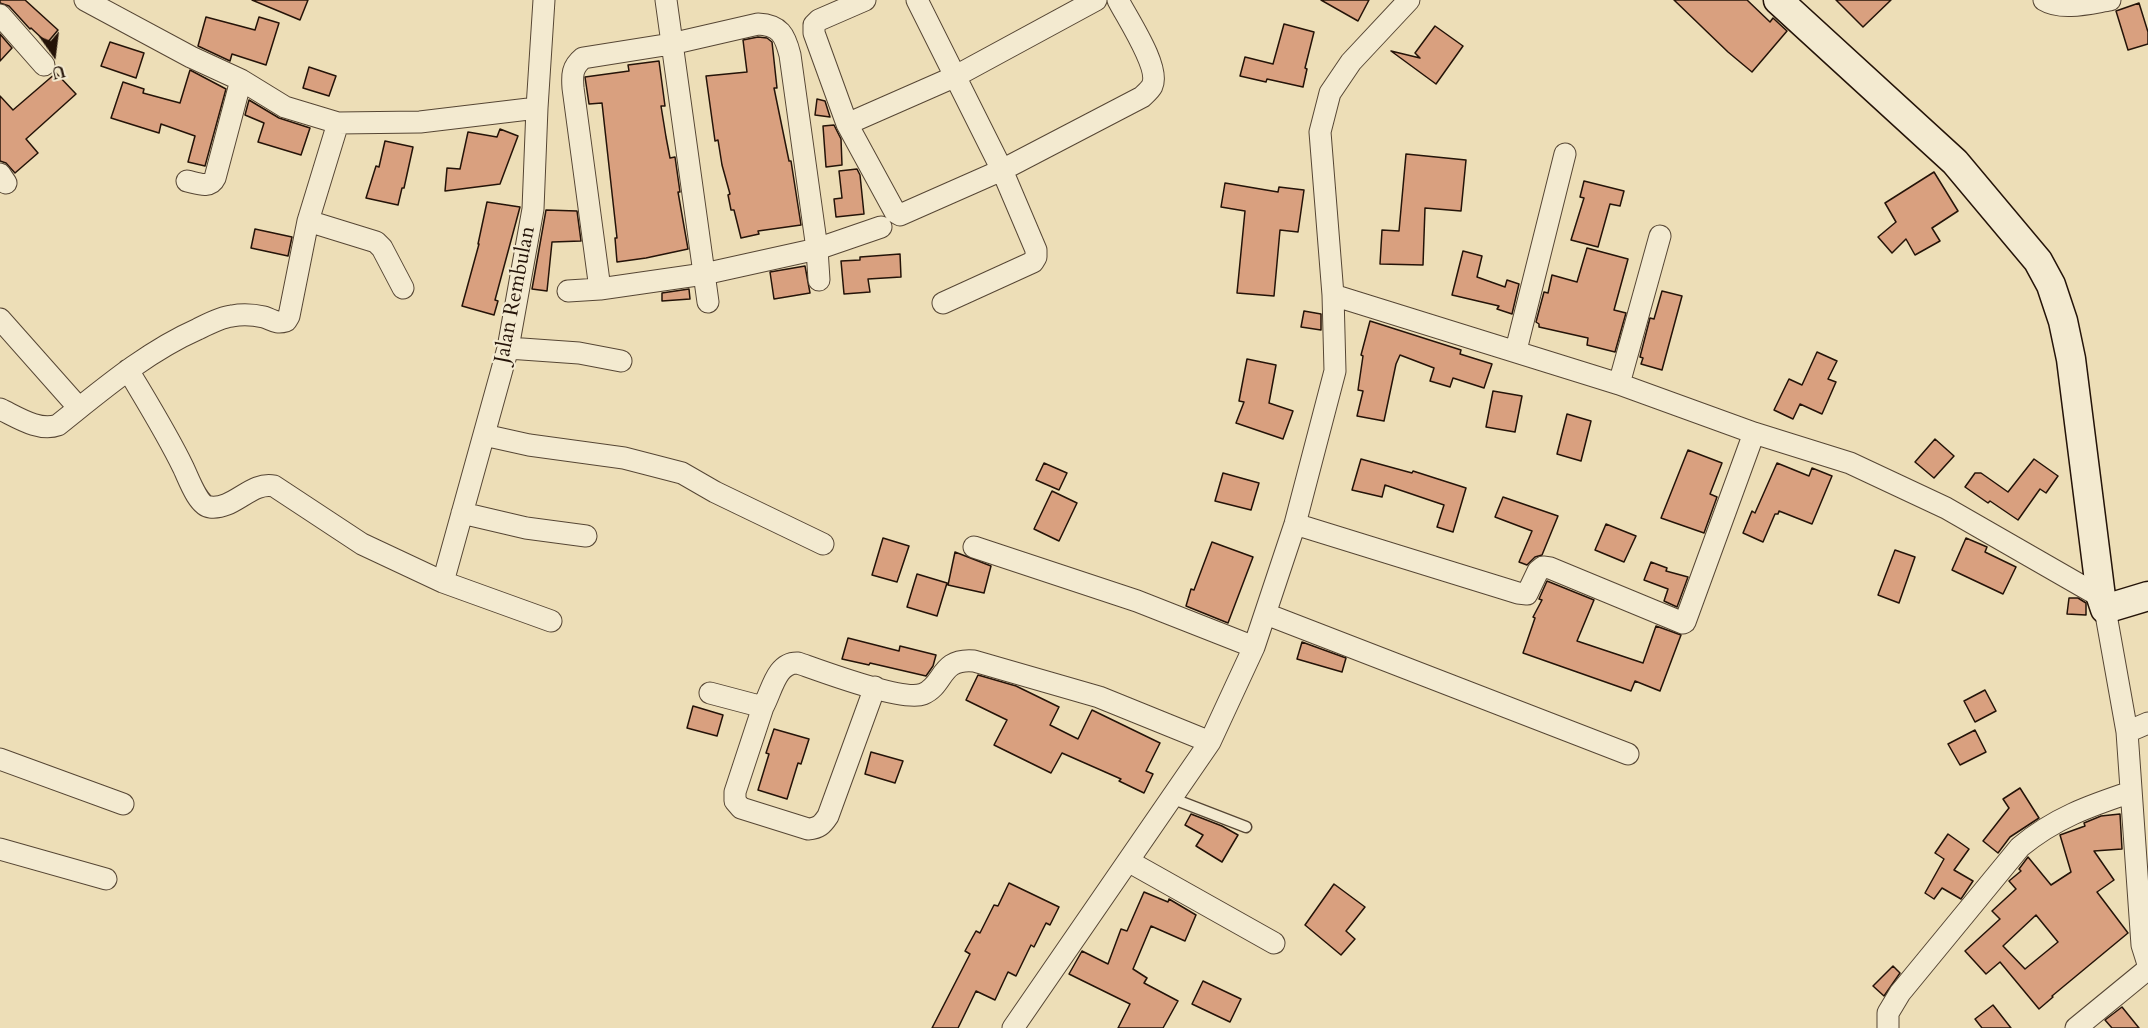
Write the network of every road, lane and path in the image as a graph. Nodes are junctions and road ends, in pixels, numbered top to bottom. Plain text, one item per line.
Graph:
1 (85, 0) edge
2 (544, 0) edge
3 (666, 0) edge
4 (865, 0) edge
5 (917, 0) edge
6 (1096, 0) edge
7 (1118, 0) edge
8 (1409, 0) edge
9 (1778, 0) edge
10 (2044, 0) edge
11 (2110, 0) edge
12 (0, 15) edge
13 (671, 44) junction
14 (44, 65) dead end
15 (954, 77) junction
16 (241, 80) junction
17 (537, 108) junction
18 (338, 123) junction
19 (847, 124) junction
20 (1565, 154) dead end
21 (1002, 170) junction
22 (187, 181) dead end
23 (308, 221) junction
24 (881, 227) dead end
25 (1660, 236) dead end
26 (817, 249) junction
27 (704, 274) junction
28 (819, 280) dead end
29 (403, 288) dead end
30 (600, 289) junction
31 (568, 291) dead end
32 (1333, 295) junction
33 (708, 302) dead end
34 (943, 303) dead end
35 (0, 319) edge
36 (508, 348) junction
37 (1516, 350) junction
38 (621, 362) dead end
39 (128, 370) junction
40 (1619, 384) junction
41 (79, 408) junction
42 (0, 409) edge
43 (1754, 433) junction
44 (484, 435) junction
45 (462, 513) junction
46 (1296, 524) junction
47 (586, 536) dead end
48 (823, 544) dead end
49 (974, 547) dead end
50 (443, 582) junction
51 (2148, 596) edge
52 (2103, 603) junction
53 (1266, 614) junction
54 (551, 621) dead end
55 (1254, 647) junction
56 (874, 687) junction
57 (710, 693) dead end
58 (763, 707) junction
59 (2148, 723) edge
60 (2127, 732) junction
61 (1210, 742) junction
62 (1628, 754) dead end
63 (0, 759) edge
64 (2131, 792) junction
65 (1171, 798) junction
66 (123, 804) dead end
67 (2141, 823) edge
68 (1246, 827) dead end
69 (0, 849) edge
70 (1128, 861) junction
71 (106, 879) dead end
72 (1274, 943) dead end
73 (2146, 950) edge
74 (2148, 969) edge
75 (1013, 1028) edge
76 (1888, 1028) edge
77 (2076, 1028) edge

1 - 16 street
2 - 17 street, Jalan Rembulan
3 - 13 street
4 - 19 street
5 - 15 street
6 - 15 street
7 - 21 street
8 - 32 street
9 - 52 street
10 - 11 street
12 - 14 street
13 - 26 street
13 - 27 street
13 - 30 street
15 - 19 street
15 - 21 street
16 - 18 street
16 - 22 street
17 - 18 street
17 - 36 street, Jalan Rembulan
18 - 23 street
19 - 21 street
20 - 37 street
21 - 34 street
23 - 29 street
23 - 39 street
24 - 26 street
25 - 40 street
26 - 27 street
26 - 28 street
27 - 30 street
27 - 33 street
30 - 31 street
32 - 37 street
32 - 46 street
35 - 41 street
36 - 38 street
36 - 44 street, Jalan Rembulan
37 - 40 street
39 - 41 street
39 - 50 street
40 - 43 street
41 - 42 street
43 - 46 street
43 - 52 street
44 - 45 street, Jalan Rembulan
44 - 48 street
45 - 47 street
45 - 50 street, Jalan Rembulan
46 - 53 street
49 - 55 street
50 - 54 street
51 - 52 street
52 - 60 street
53 - 55 street
53 - 62 street
55 - 61 street
56 - 58 street
56 - 58 street
56 - 61 street
57 - 58 street
59 - 60 street
60 - 64 street
61 - 65 street
63 - 66 street
64 - 67 street
64 - 76 street
65 - 68 lane
65 - 70 street
67 - 73 street
69 - 71 street
70 - 72 street
70 - 75 street
74 - 77 street

